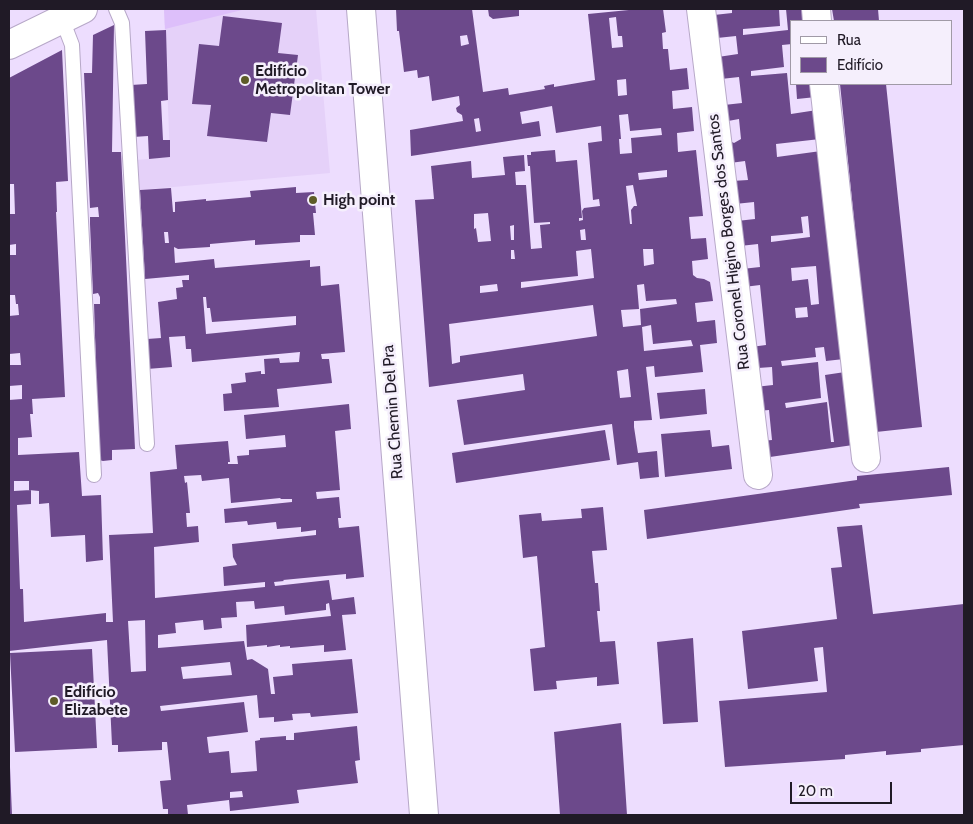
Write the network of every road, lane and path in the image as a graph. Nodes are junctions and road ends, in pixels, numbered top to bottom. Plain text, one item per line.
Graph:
1 (116, 9) edge
2 (361, 9) edge
3 (701, 9) edge
4 (72, 14) edge
5 (9, 45) edge
6 (824, 85) edge
7 (147, 444) dead end
8 (866, 458) dead end
9 (94, 475) dead end
10 (758, 475) dead end
11 (424, 815) edge

1 - 7 lane
2 - 11 street, Rua Chemin Del Pra
3 - 10 street, Rua Coronel Higino Borges dos Santos
4 - 5 street
4 - 9 lane
6 - 8 street

